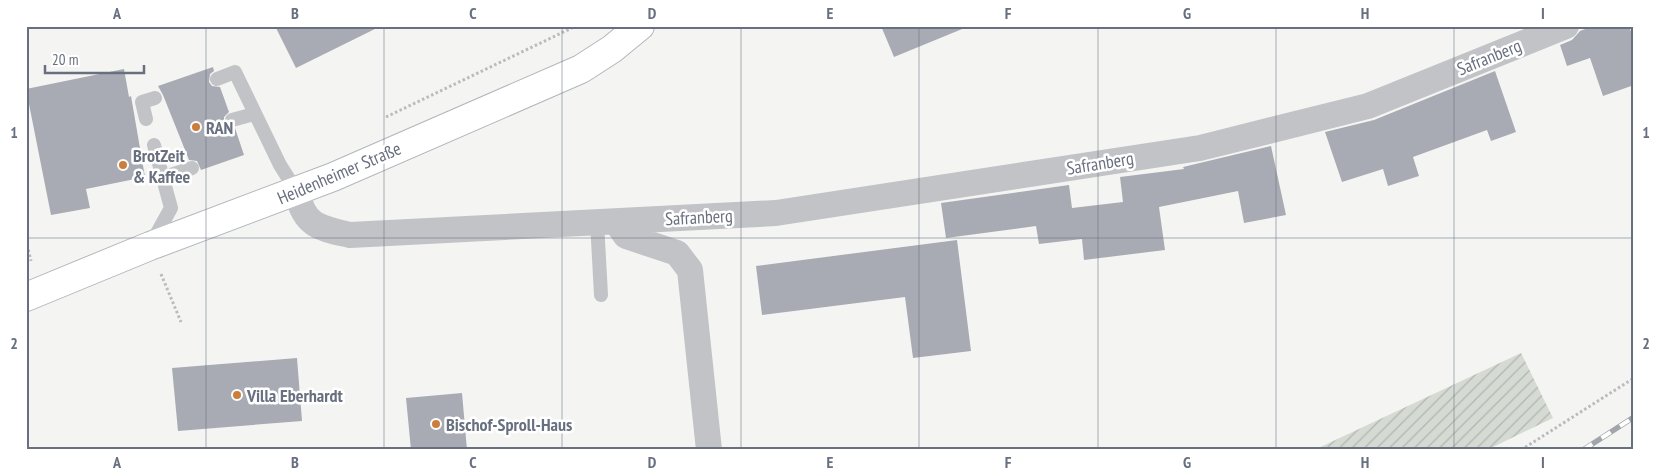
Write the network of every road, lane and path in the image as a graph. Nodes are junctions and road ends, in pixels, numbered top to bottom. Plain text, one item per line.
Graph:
1 (576, 26) edge
2 (640, 26) edge
3 (1566, 26) edge
4 (217, 79) dead end
5 (155, 98) dead end
6 (254, 114) junction
7 (146, 120) dead end
8 (232, 120) dead end
9 (378, 121) dead end
10 (154, 145) dead end
11 (192, 168) dead end
12 (162, 178) junction
13 (297, 192) junction
14 (607, 222) junction
15 (26, 240) edge
16 (150, 246) junction
17 (40, 258) dead end
18 (31, 261) junction
19 (26, 263) edge
20 (601, 295) dead end
21 (26, 298) edge
22 (181, 322) dead end
23 (1634, 378) edge
24 (708, 450) edge
25 (1521, 450) edge

1 - 9 path
2 - 13 main road, Heidenheimer Straße
3 - 14 street, Safranberg
4 - 6 lane
5 - 7 lane
6 - 8 lane
6 - 13 lane
10 - 12 lane
11 - 12 lane
12 - 16 lane
13 - 14 street, Safranberg
13 - 16 main road, Heidenheimer Straße
14 - 20 lane
14 - 24 street, Safranberg
15 - 18 path
16 - 21 main road, Heidenheimer Straße
16 - 22 path
17 - 18 path
18 - 19 path
23 - 25 path

